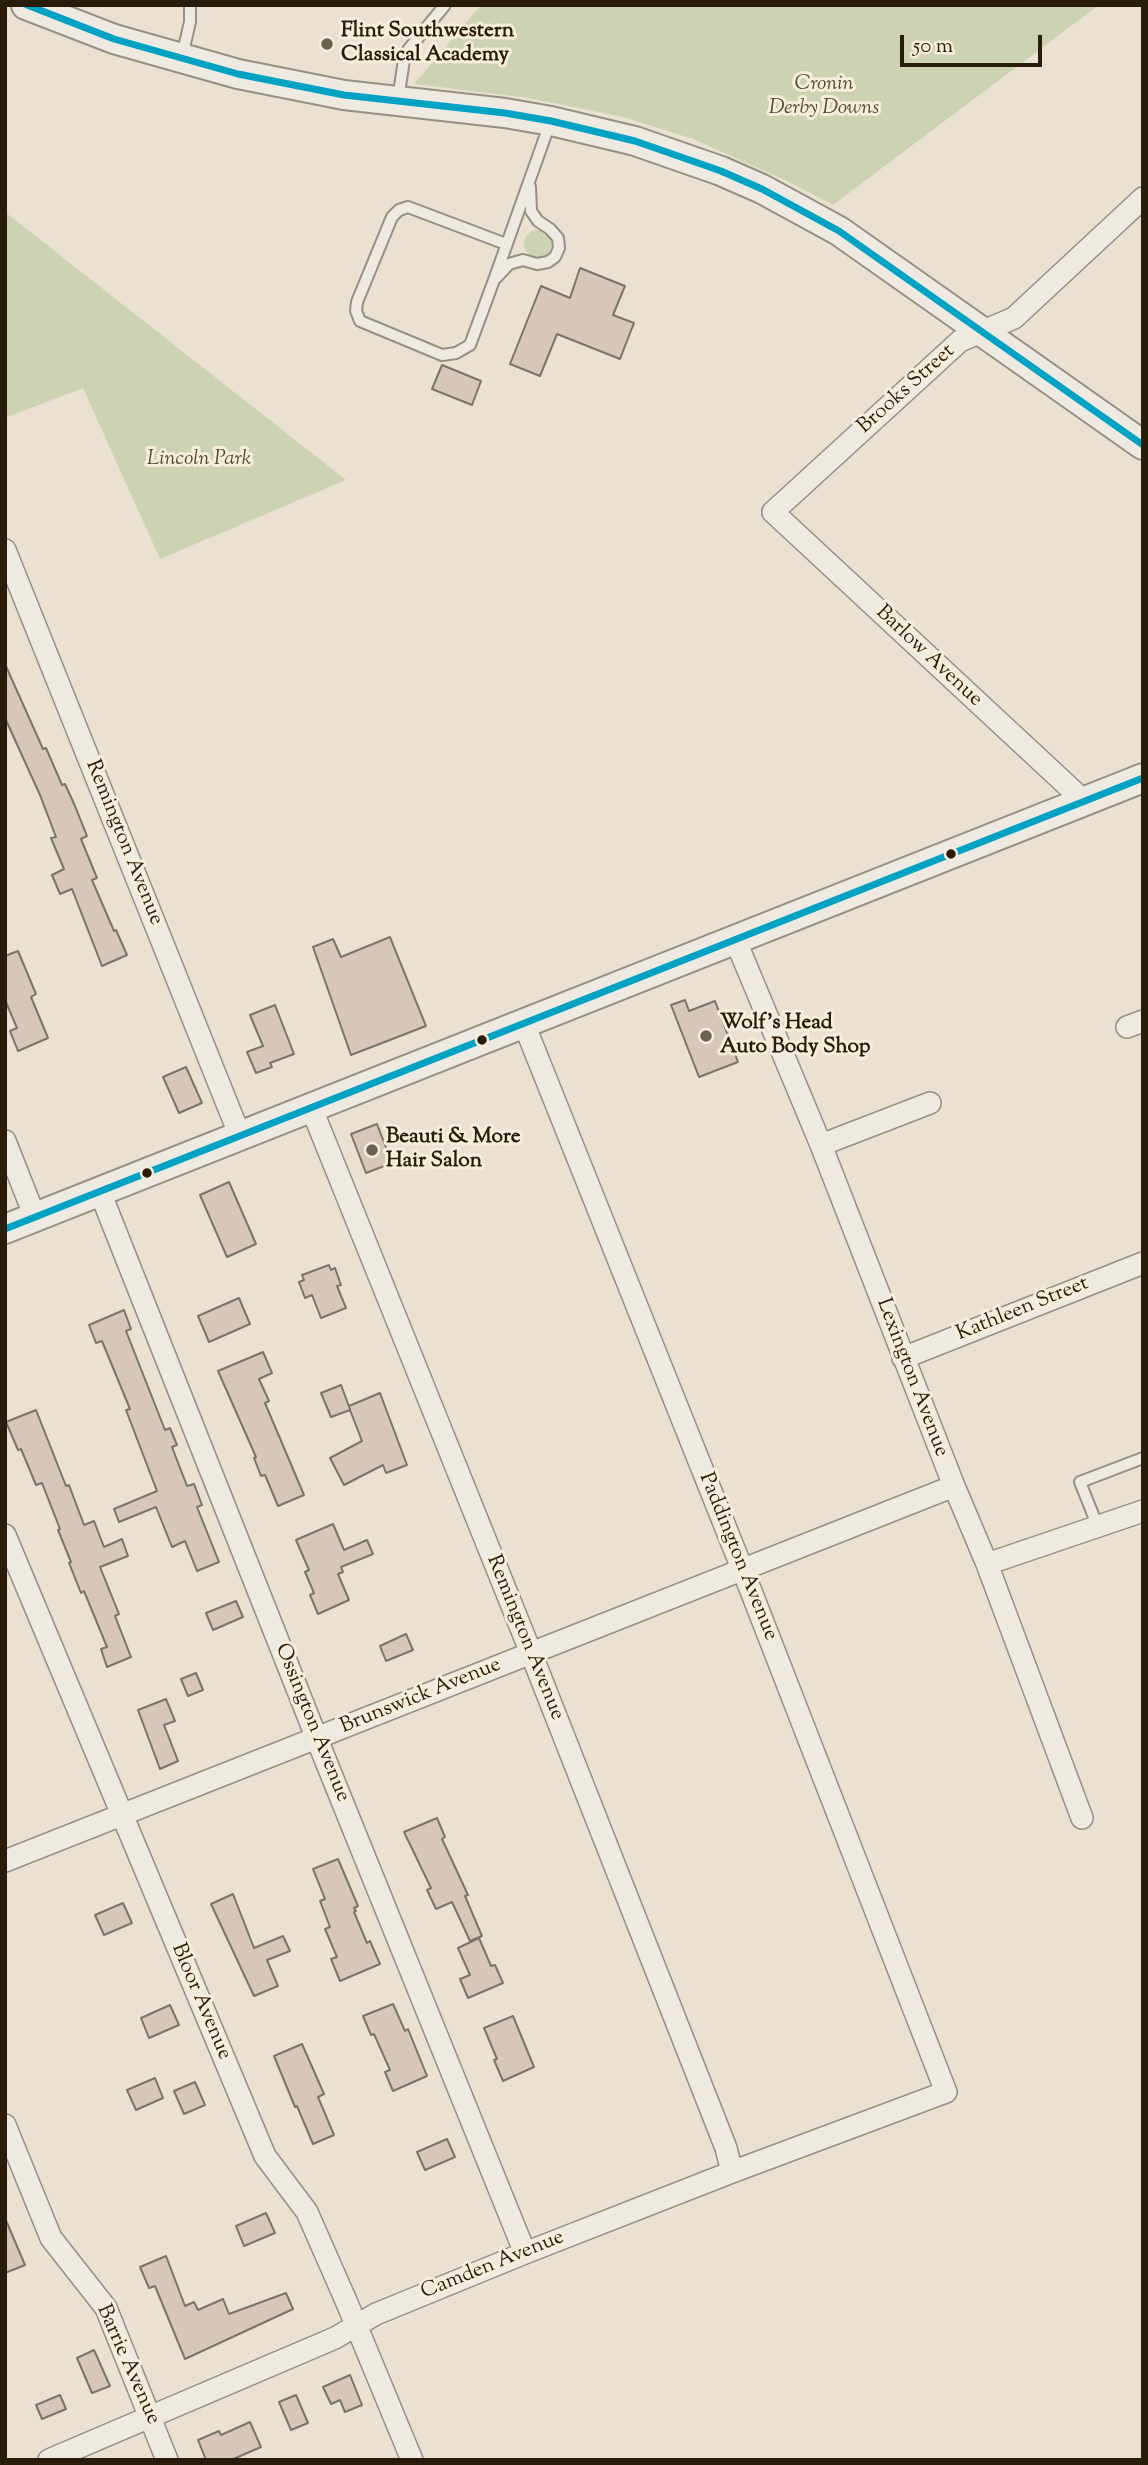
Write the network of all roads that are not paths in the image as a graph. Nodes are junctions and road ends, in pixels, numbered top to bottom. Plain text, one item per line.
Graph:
1 (26, 5) edge
2 (190, 5) edge
3 (445, 5) edge
4 (182, 59) junction
5 (398, 101) junction
6 (551, 121) junction
7 (529, 180) junction
8 (1143, 198) edge
9 (506, 244) junction
10 (494, 280) junction
11 (982, 331) junction
12 (1143, 445) edge
13 (773, 512) joint
14 (5, 550) edge
15 (1143, 778) edge
16 (1084, 801) junction
17 (736, 939) junction
18 (524, 1024) junction
19 (930, 1103) dead end
20 (311, 1107) junction
21 (240, 1136) junction
22 (5, 1141) edge
23 (821, 1145) junction
24 (100, 1192) junction
25 (35, 1217) junction
26 (5, 1229) edge
27 (1143, 1263) edge
28 (903, 1358) junction
29 (1143, 1458) edge
30 (954, 1486) junction
31 (1143, 1511) edge
32 (1098, 1527) junction
33 (5, 1535) edge
34 (987, 1564) junction
35 (742, 1568) junction
36 (531, 1653) junction
37 (316, 1738) junction
38 (121, 1814) junction
39 (1082, 1818) dead end
40 (5, 1861) edge
41 (946, 2092) joint
42 (5, 2125) edge
43 (732, 2172) junction
44 (525, 2253) junction
45 (356, 2325) junction
46 (149, 2416) junction
47 (49, 2460) edge
48 (167, 2460) edge
49 (412, 2460) edge

1 - 4 street
2 - 4 lane
3 - 5 lane
4 - 5 street
5 - 6 street
6 - 7 lane
6 - 11 street
7 - 9 lane
7 - 10 lane
8 - 11 street, Brooks Street
9 - 10 lane
9 - 10 lane
11 - 12 street
11 - 13 street, Brooks Street
13 - 16 street, Barlow Avenue
14 - 21 street, Remington Avenue
15 - 16 street
16 - 17 street
17 - 18 street
17 - 23 street, Lexington Avenue
18 - 20 street
18 - 35 street, Paddington Avenue
19 - 23 street
20 - 21 street
20 - 36 street, Remington Avenue
21 - 24 street
22 - 25 street
23 - 28 street, Lexington Avenue
24 - 25 street
24 - 37 street, Ossington Avenue
25 - 26 street
27 - 28 street, Kathleen Street
28 - 30 street, Lexington Avenue
29 - 32 lane
30 - 34 street, Lexington Avenue
30 - 35 street, Brunswick Avenue
31 - 32 street
32 - 34 street
33 - 38 street, Bloor Avenue
34 - 39 street, Lexington Avenue
35 - 36 street, Brunswick Avenue
35 - 41 street, Paddington Avenue
36 - 37 street, Brunswick Avenue
36 - 43 street, Remington Avenue
37 - 38 street, Brunswick Avenue
37 - 44 street, Ossington Avenue
38 - 40 street, Brunswick Avenue
38 - 45 street, Bloor Avenue
41 - 43 street, Camden Avenue
42 - 46 street, Barrie Avenue
43 - 44 street, Camden Avenue
44 - 45 street, Camden Avenue
45 - 46 street, Camden Avenue
45 - 49 street, Bloor Avenue
46 - 47 street, Camden Avenue
46 - 48 street, Barrie Avenue

